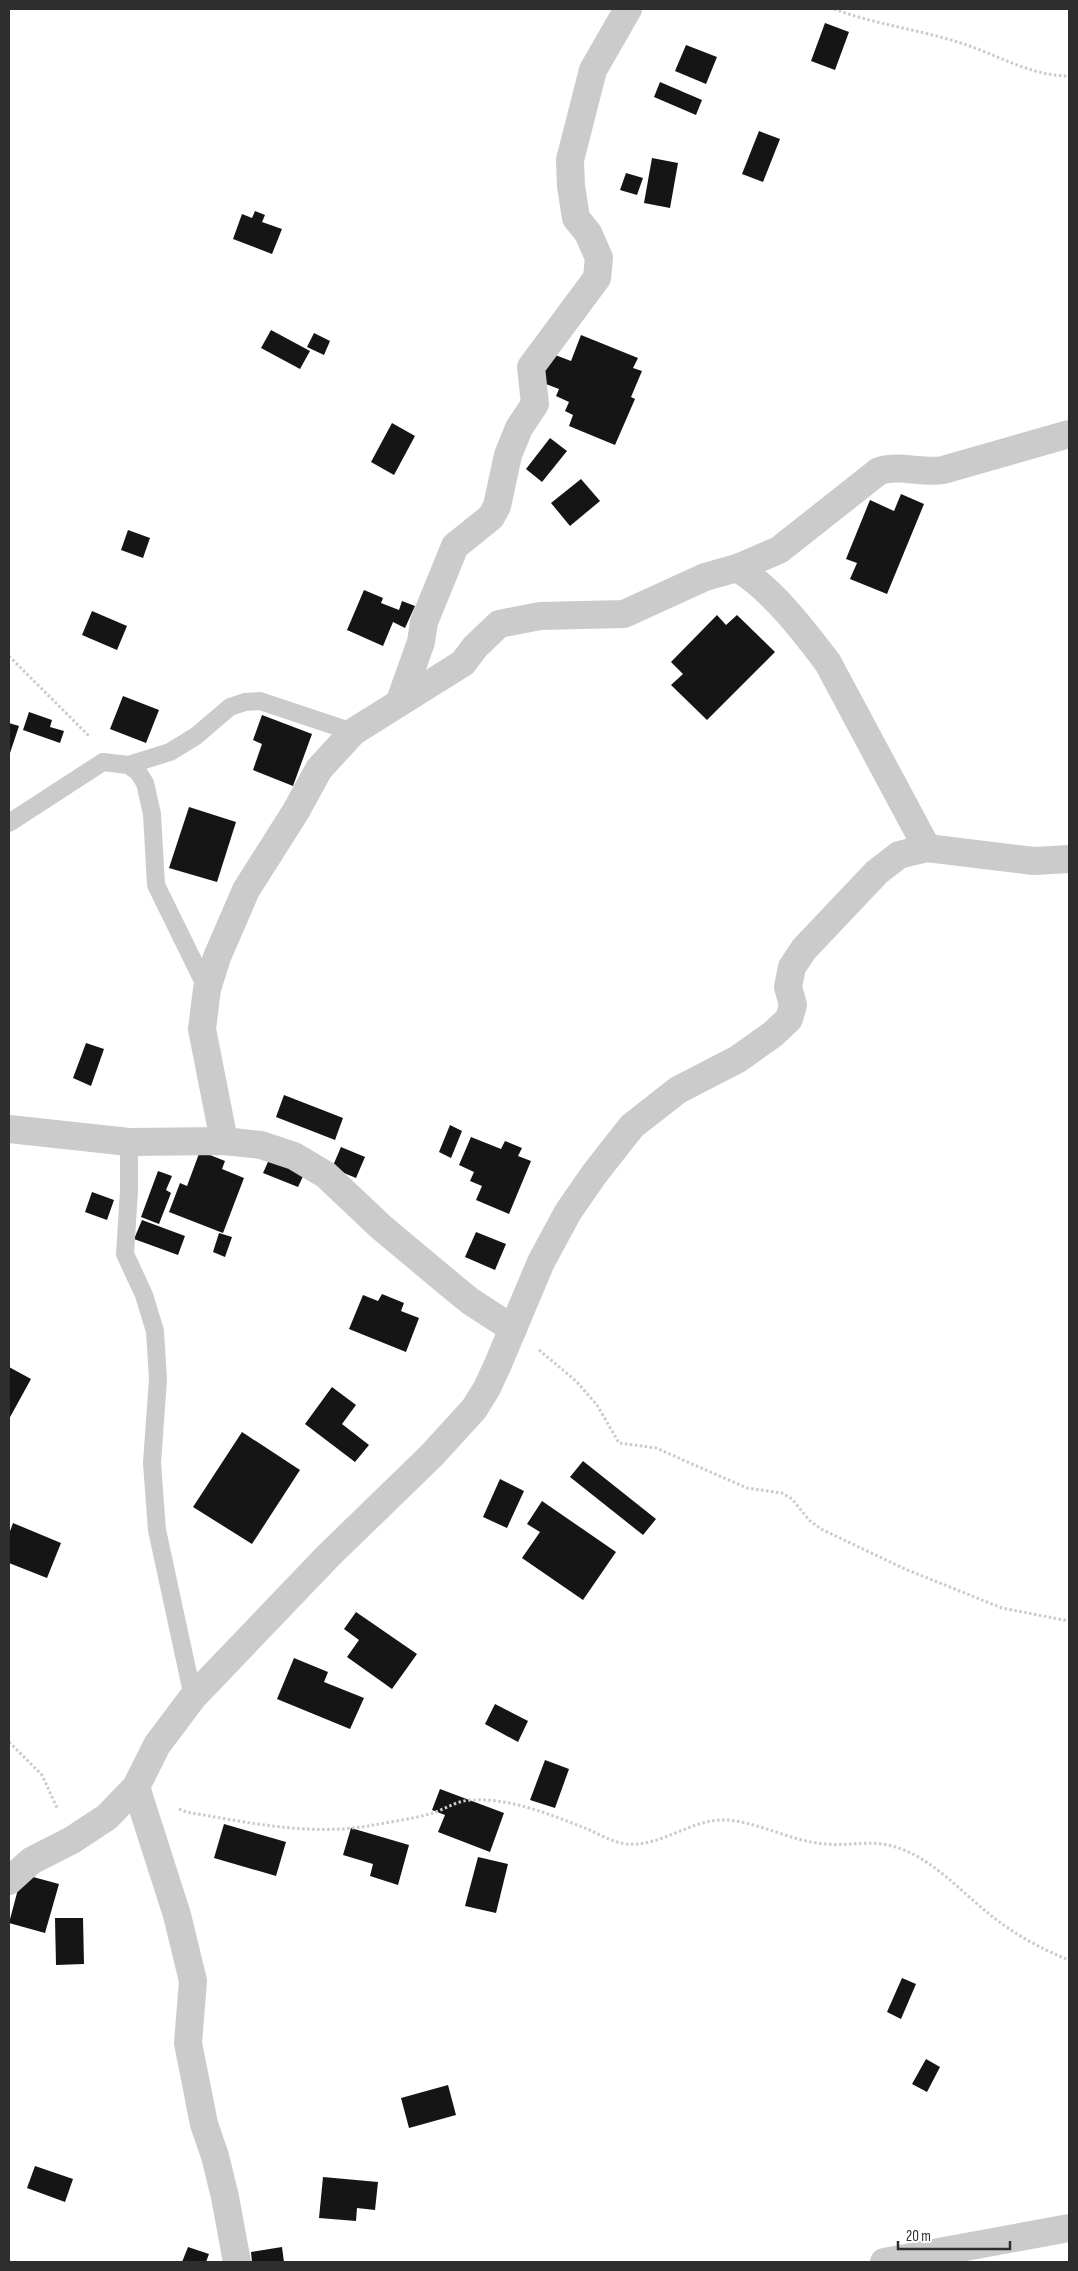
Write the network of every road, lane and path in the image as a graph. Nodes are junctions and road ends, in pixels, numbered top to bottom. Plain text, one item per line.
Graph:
1 (628, 9) edge
2 (834, 9) edge
3 (1069, 76) edge
4 (1069, 434) edge
5 (737, 568) junction
6 (9, 656) edge
7 (400, 701) junction
8 (353, 732) junction
9 (121, 764) junction
10 (9, 823) edge
11 (927, 848) junction
12 (1069, 859) edge
13 (207, 989) junction
14 (9, 1129) edge
15 (224, 1141) junction
16 (129, 1142) junction
17 (513, 1329) junction
18 (1069, 1621) edge
19 (193, 1697) junction
20 (9, 1742) edge
21 (136, 1787) junction
22 (72, 1840) junction
23 (20, 1862) edge
24 (9, 1881) edge
25 (1069, 1960) edge
26 (1069, 2228) edge
27 (236, 2262) edge
28 (884, 2262) edge

1 - 7 street
2 - 3 path
4 - 5 street
5 - 7 street
5 - 11 street
6 - 9 path
7 - 8 street
8 - 9 lane
8 - 13 street
9 - 10 lane
9 - 13 lane
11 - 12 street
11 - 17 street
13 - 15 street
14 - 16 street
15 - 16 street
15 - 17 street
16 - 19 lane
17 - 18 path
17 - 19 street
19 - 21 street
20 - 22 path
21 - 22 street
21 - 25 path
21 - 27 street
22 - 23 street
23 - 24 street
26 - 28 street

